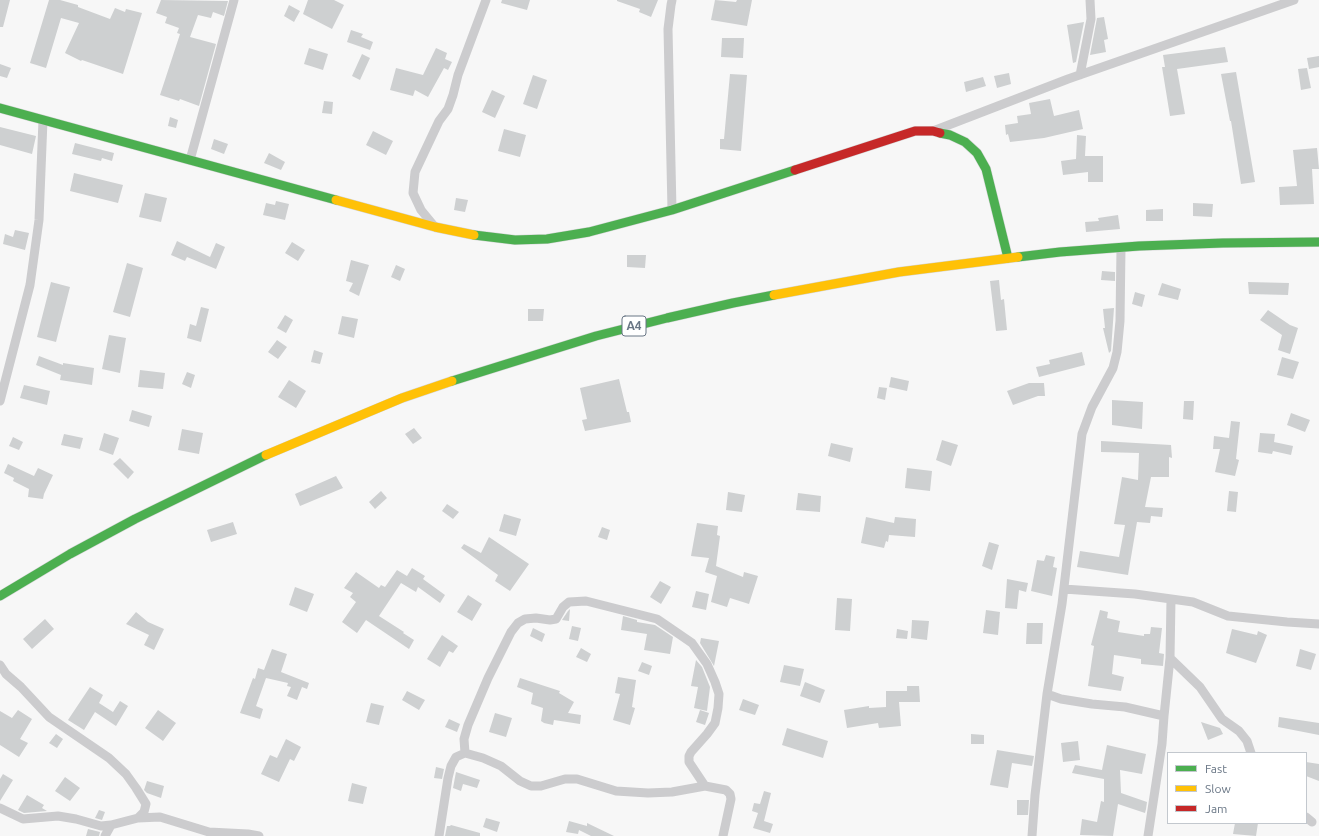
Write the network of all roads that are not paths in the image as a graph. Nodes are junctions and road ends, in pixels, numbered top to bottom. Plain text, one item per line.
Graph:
1 (234, 0) edge
2 (486, 0) edge
3 (672, 0) edge
4 (1090, 0) edge
5 (1294, 0) edge
6 (1080, 75) junction
7 (0, 108) edge
8 (43, 120) junction
9 (933, 131) junction
10 (190, 160) junction
11 (672, 210) junction
12 (436, 227) junction
13 (1319, 242) edge
14 (1122, 248) junction
15 (1008, 258) junction
16 (2, 386) edge
17 (0, 401) edge
18 (1064, 589) junction
19 (0, 596) edge
20 (1171, 599) junction
21 (1319, 624) edge
22 (1170, 658) junction
23 (0, 665) edge
24 (1048, 694) junction
25 (1164, 716) junction
26 (1251, 752) edge
27 (465, 753) junction
28 (705, 786) junction
29 (0, 808) edge
30 (138, 818) junction
31 (111, 825) junction
32 (105, 836) edge
33 (259, 836) edge
34 (439, 836) edge
35 (723, 836) edge
36 (1032, 836) edge
37 (1148, 836) edge

1 - 10 street
2 - 12 street
3 - 11 street
4 - 6 street
5 - 6 street
6 - 9 street
7 - 8 main road
8 - 10 main road
8 - 16 street
9 - 11 main road
9 - 15 main road
10 - 12 main road
11 - 12 main road
13 - 14 main road, A4
14 - 15 main road, A4
14 - 18 street
15 - 19 main road, A4
16 - 17 street
18 - 20 street
18 - 24 street
20 - 21 street
20 - 22 street
22 - 25 street
22 - 26 street
23 - 30 street
24 - 25 street
24 - 36 street
25 - 37 street
27 - 28 street
27 - 28 street
27 - 34 street
28 - 35 street
29 - 31 street
30 - 31 street
30 - 33 street
31 - 32 street

